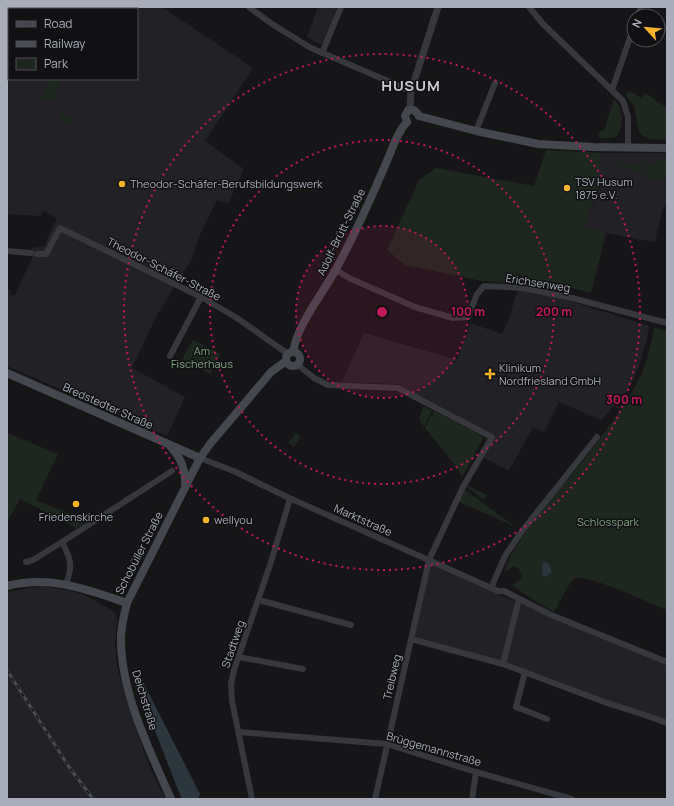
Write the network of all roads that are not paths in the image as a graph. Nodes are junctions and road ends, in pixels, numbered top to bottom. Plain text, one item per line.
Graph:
1 (249, 7) edge
2 (341, 7) edge
3 (438, 7) edge
4 (529, 7) edge
5 (626, 48) edge
6 (322, 53) junction
7 (495, 83) dead end
8 (612, 90) junction
9 (412, 92) junction
10 (410, 109) junction
11 (418, 116) junction
12 (407, 122) junction
13 (476, 131) junction
14 (628, 148) junction
15 (667, 148) edge
16 (7, 252) edge
17 (336, 270) junction
18 (201, 296) junction
19 (667, 323) edge
20 (170, 356) dead end
21 (289, 356) junction
22 (298, 365) junction
23 (7, 373) edge
24 (596, 437) dead end
25 (168, 444) junction
26 (200, 458) junction
27 (172, 471) dead end
28 (184, 491) junction
29 (290, 499) junction
30 (62, 542) junction
31 (430, 560) junction
32 (26, 562) dead end
33 (66, 584) junction
34 (7, 586) edge
35 (491, 588) junction
36 (518, 599) junction
37 (259, 600) junction
38 (127, 603) junction
39 (351, 625) dead end
40 (411, 639) junction
41 (239, 657) junction
42 (667, 662) edge
43 (503, 664) junction
44 (304, 669) dead end
45 (525, 672) junction
46 (547, 719) dead end
47 (667, 724) edge
48 (239, 732) junction
49 (387, 744) junction
50 (476, 772) junction
51 (171, 799) edge
52 (252, 799) edge
53 (375, 799) edge
54 (472, 799) edge
55 (572, 799) edge

1 - 6 street
2 - 6 street
3 - 9 street
4 - 8 street
5 - 8 street
6 - 9 street
7 - 13 street
8 - 14 street
9 - 10 street
10 - 11 main road
10 - 12 main road, Adolf-Brütt-Straße
11 - 12 main road, Adolf-Brütt-Straße
11 - 13 main road
12 - 17 main road, Adolf-Brütt-Straße
13 - 14 main road
14 - 15 main road
16 - 18 street, Theodor-Schäfer-Straße
17 - 19 street, Erichsenweg
17 - 21 main road, Adolf-Brütt-Straße
18 - 20 street
18 - 21 street, Theodor-Schäfer-Straße
21 - 22 main road
21 - 22 main road
21 - 26 main road
22 - 31 street, Treibweg
23 - 25 main road, Bredstedter Straße
24 - 35 street
25 - 26 main road, Bredstedter Straße
25 - 28 main road
26 - 28 main road, Schobüller Straße
26 - 29 street, Marktstraße
27 - 30 street
28 - 38 main road, Schobüller Straße
29 - 31 street, Marktstraße
29 - 37 street, Stadtweg
30 - 32 street
30 - 33 street
31 - 35 street, Marktstraße
31 - 40 street, Treibweg
33 - 34 main road, Schobüller Straße
33 - 38 main road, Schobüller Straße
35 - 36 street, Marktstraße
36 - 42 street, Marktstraße
36 - 43 street
37 - 39 street
37 - 41 street, Stadtweg
38 - 51 main road, Deichstraße
40 - 43 street
40 - 49 street, Treibweg
41 - 44 street
41 - 48 street, Stadtweg
43 - 45 street
45 - 46 street
45 - 47 street
48 - 49 street, Brüggemannstraße
48 - 52 street, Stadtweg
49 - 50 street, Brüggemannstraße
49 - 53 street, Treibweg
50 - 54 street
50 - 55 street, Brüggemannstraße

